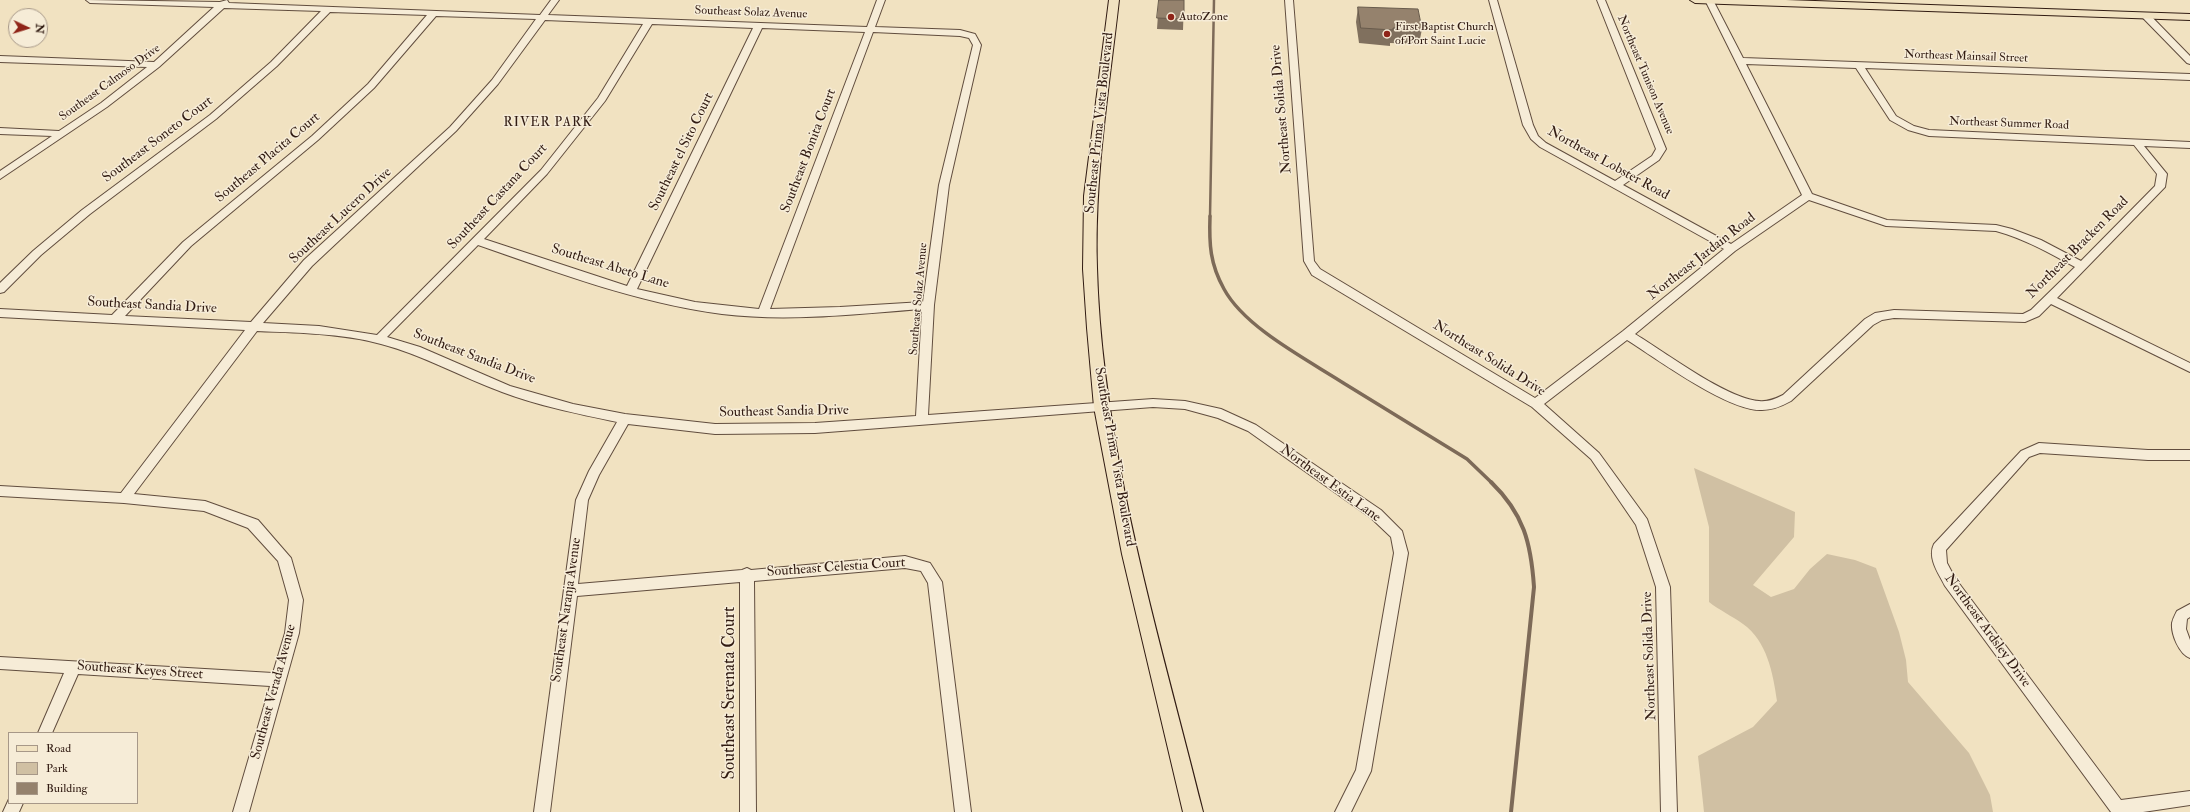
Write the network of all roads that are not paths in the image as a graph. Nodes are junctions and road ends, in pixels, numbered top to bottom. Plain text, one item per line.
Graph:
1 (90, 0) edge
2 (555, 0) edge
3 (881, 0) edge
4 (1114, 0) edge
5 (1289, 0) edge
6 (1493, 0) edge
7 (1600, 0) edge
8 (1694, 0) edge
9 (1709, 0) edge
10 (1926, 0) edge
11 (225, 3) edge
12 (328, 9) junction
13 (2190, 9) edge
14 (434, 13) junction
15 (2146, 16) junction
16 (544, 17) junction
17 (2190, 17) edge
18 (649, 21) junction
19 (759, 25) junction
20 (871, 30) junction
21 (0, 59) edge
22 (1741, 61) junction
23 (2190, 61) edge
24 (156, 65) junction
25 (1859, 65) junction
26 (2190, 77) edge
27 (0, 131) edge
28 (61, 134) junction
29 (2137, 142) junction
30 (2190, 145) edge
31 (0, 176) edge
32 (1616, 185) junction
33 (1808, 196) junction
34 (478, 241) junction
35 (1731, 248) junction
36 (2081, 266) junction
37 (0, 289) edge
38 (630, 292) junction
39 (2050, 299) junction
40 (928, 305) junction
41 (763, 312) junction
42 (0, 313) edge
43 (115, 319) junction
44 (254, 326) junction
45 (1627, 334) junction
46 (379, 339) junction
47 (2190, 368) edge
48 (1536, 404) junction
49 (1102, 407) junction
50 (625, 419) junction
51 (922, 421) junction
52 (2190, 455) edge
53 (0, 491) edge
54 (124, 498) junction
55 (747, 574) junction
56 (569, 591) junction
57 (2190, 610) edge
58 (2190, 652) edge
59 (0, 663) edge
60 (74, 667) junction
61 (280, 680) junction
62 (45, 732) edge
63 (2190, 798) edge
64 (2119, 810) edge
65 (240, 812) edge
66 (542, 812) edge
67 (748, 812) edge
68 (963, 812) edge
69 (1193, 812) edge
70 (1343, 812) edge
71 (1669, 812) edge

1 - 11 street, Southeast Solaz Avenue
2 - 16 street, Southeast Lucero Drive
3 - 20 street, Southeast Bonita Court
4 - 49 main road, Southeast Prima Vista Boulevard
5 - 48 street, Northeast Solida Drive
6 - 32 street, Northeast Lobster Road
7 - 32 street, Northeast Tunison Avenue
8 - 9 main road
9 - 15 main road
9 - 22 street
10 - 13 main road
11 - 12 street, Southeast Solaz Avenue
11 - 24 street, Southeast Calmoso Drive
12 - 14 street, Southeast Solaz Avenue
12 - 37 street, Southeast Soneto Court
14 - 16 street, Southeast Solaz Avenue
14 - 43 street, Southeast Placita Court
15 - 17 main road
15 - 23 street
16 - 18 street, Southeast Solaz Avenue
16 - 44 street, Southeast Lucero Drive
18 - 19 street, Southeast Solaz Avenue
18 - 34 street, Southeast Castana Court
19 - 20 street, Southeast Solaz Avenue
19 - 38 street, Southeast el Sito Court
20 - 40 street, Southeast Solaz Avenue
20 - 41 street, Southeast Bonita Court
21 - 24 street
22 - 25 street, Northeast Mainsail Street
22 - 33 street
24 - 28 street, Southeast Calmoso Drive
25 - 26 street, Northeast Mainsail Street
25 - 29 street, Northeast Summer Road
27 - 28 street
28 - 31 street, Southeast Calmoso Drive
29 - 30 street, Northeast Summer Road
29 - 36 street, Northeast Bracken Road
32 - 35 street, Northeast Lobster Road
33 - 35 street, Northeast Jardain Road
33 - 36 street
34 - 38 street, Southeast Abeto Lane
34 - 46 street, Southeast Castana Court
35 - 45 street, Northeast Jardain Road
36 - 39 street, Northeast Bracken Road
38 - 41 street, Southeast Abeto Lane
39 - 45 street, Northeast Bracken Road
39 - 47 street
40 - 41 street, Southeast Abeto Lane
40 - 51 street, Southeast Solaz Avenue
42 - 43 street, Southeast Sandia Drive
43 - 44 street, Southeast Sandia Drive
44 - 46 street, Southeast Sandia Drive
44 - 54 street, Southeast Lucero Drive
45 - 48 street, Northeast Jardain Road
46 - 50 street, Southeast Sandia Drive
48 - 71 street, Northeast Solida Drive
49 - 51 street, Southeast Sandia Drive
49 - 69 main road, Southeast Prima Vista Boulevard
49 - 70 street, Northeast Estia Lane
50 - 51 street, Southeast Sandia Drive
50 - 56 street, Southeast Naranja Avenue
52 - 64 street, Northeast Ardsley Drive
53 - 54 street, Southeast Verada Avenue
54 - 61 street, Southeast Verada Avenue
55 - 56 street, Southeast Celestia Court
55 - 67 street, Southeast Serenata Court
55 - 68 street, Southeast Celestia Court
56 - 66 street, Southeast Naranja Avenue
57 - 58 street
59 - 60 street, Southeast Keyes Street
60 - 61 street, Southeast Keyes Street
60 - 62 street
61 - 65 street, Southeast Verada Avenue
63 - 64 street

